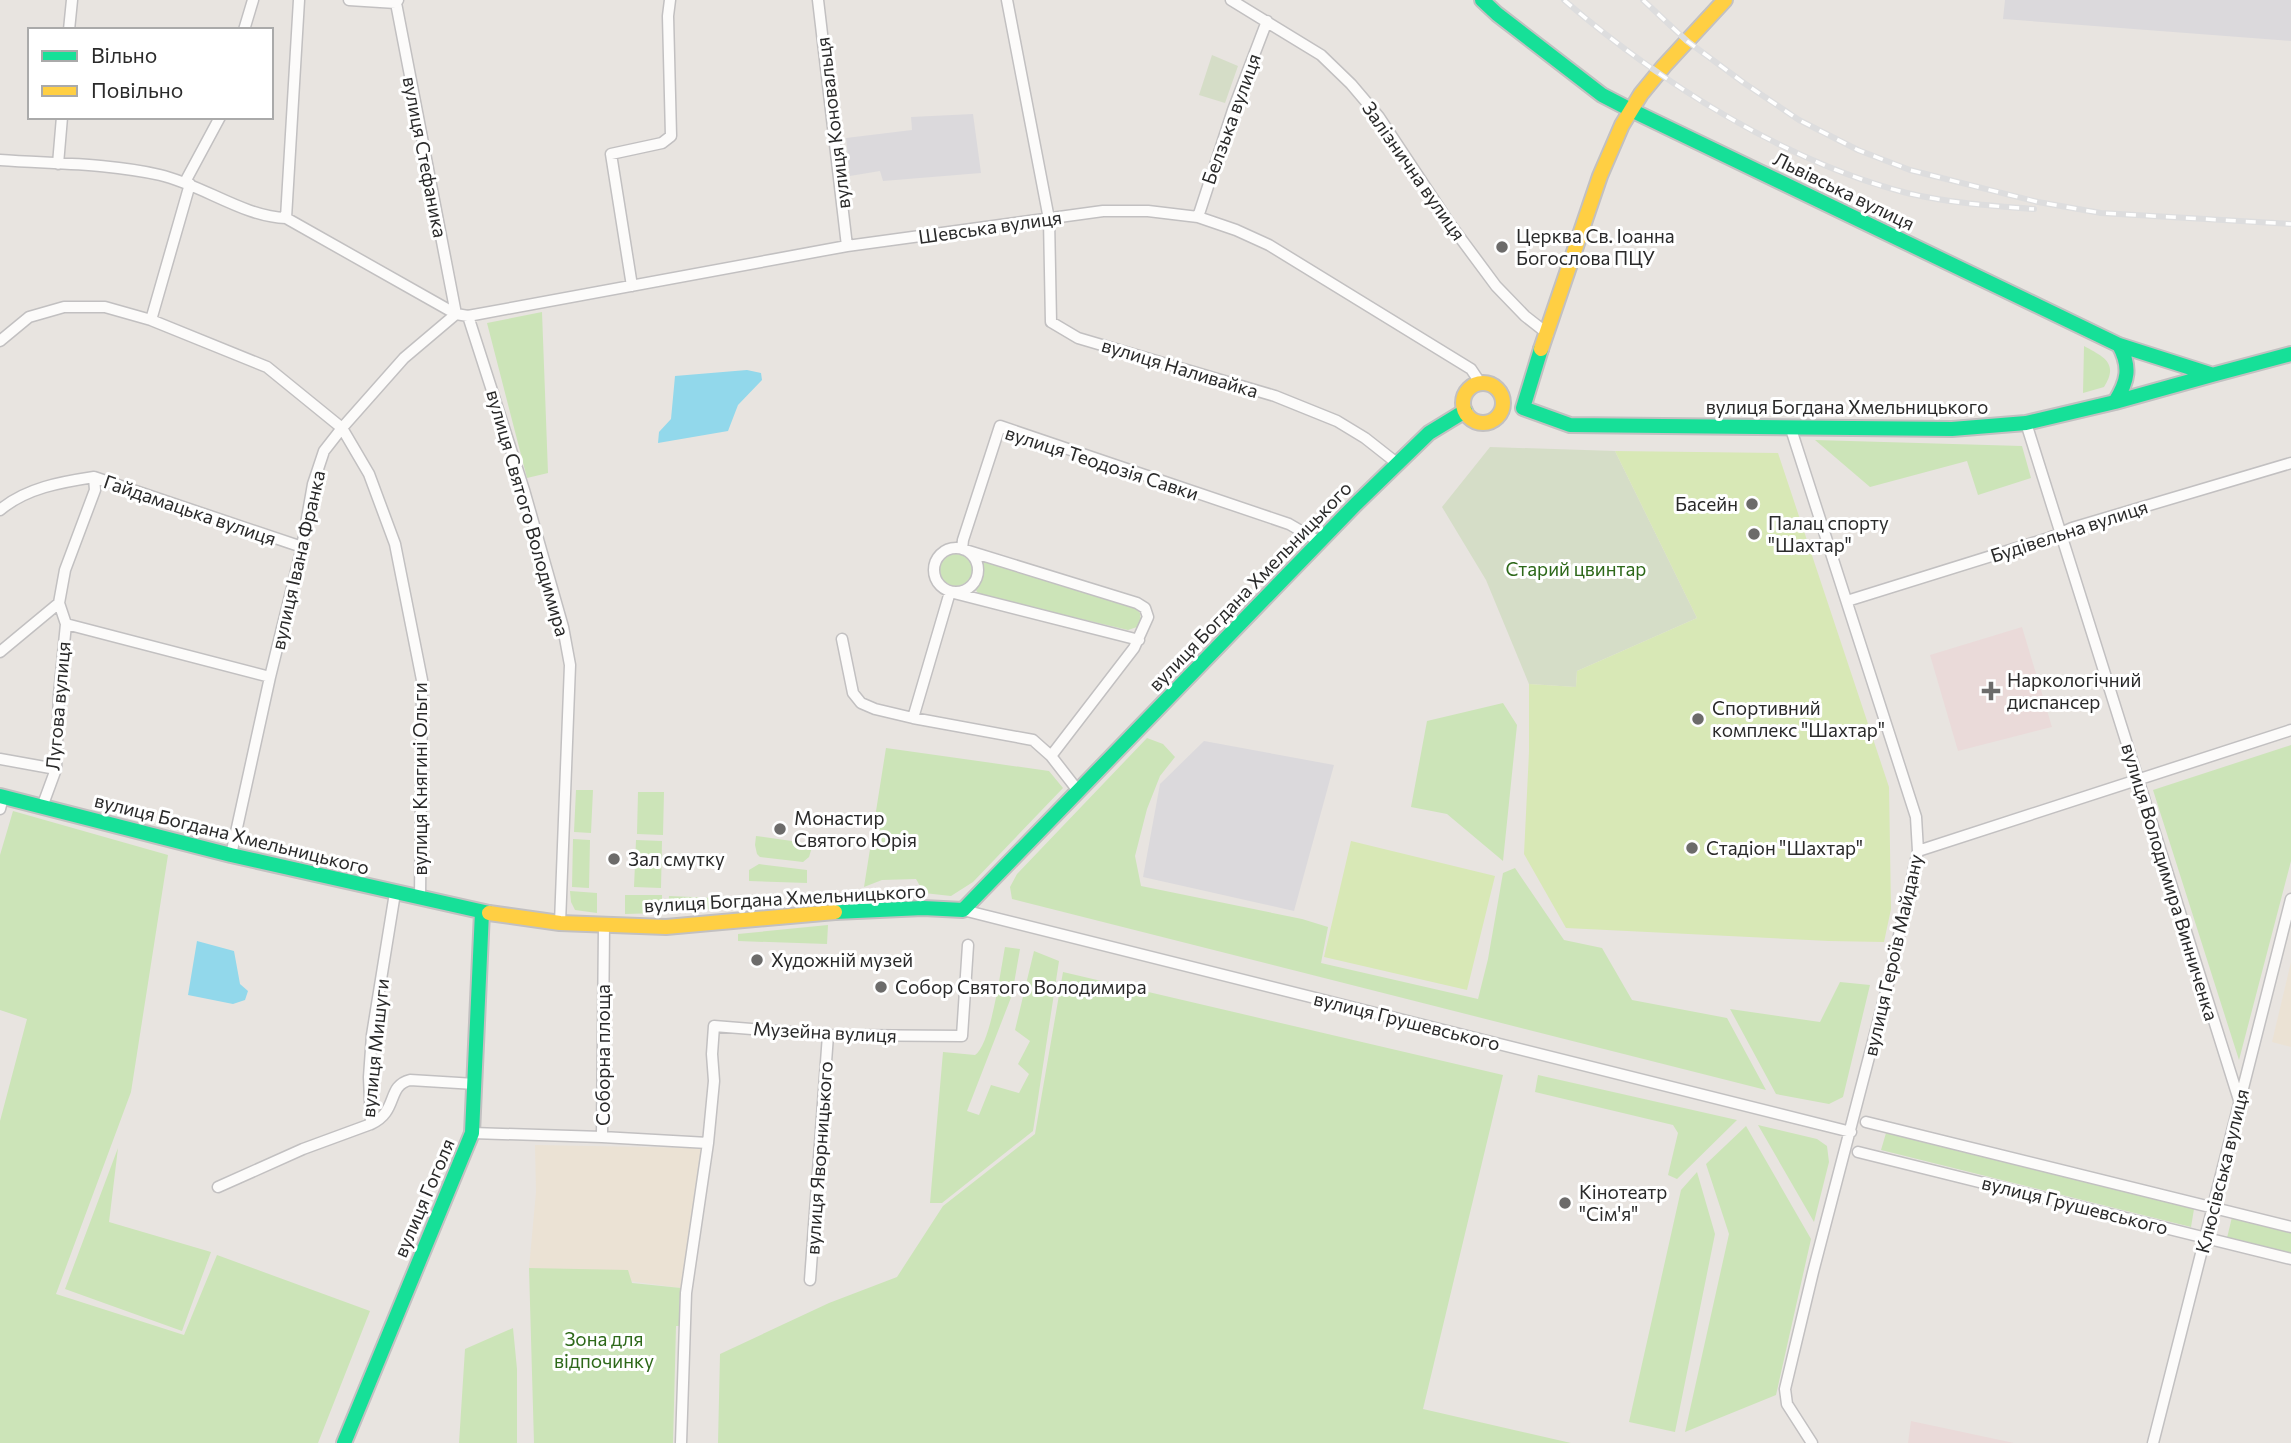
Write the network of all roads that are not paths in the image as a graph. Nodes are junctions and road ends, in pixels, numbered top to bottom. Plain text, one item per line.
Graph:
1 (72, 0) edge
2 (253, 0) edge
3 (299, 0) edge
4 (349, 0) edge
5 (670, 0) edge
6 (818, 0) edge
7 (1006, 0) edge
8 (1231, 0) edge
9 (1482, 0) edge
10 (1725, 0) edge
11 (397, 1) edge
12 (1267, 21) junction
13 (69, 28) edge
14 (245, 28) edge
15 (1631, 110) junction
16 (62, 119) edge
17 (219, 119) edge
18 (0, 160) edge
19 (58, 164) junction
20 (188, 183) junction
21 (1198, 217) junction
22 (286, 218) junction
23 (1049, 219) junction
24 (847, 246) junction
25 (632, 286) junction
26 (457, 314) junction
27 (468, 316) junction
28 (151, 320) junction
29 (1548, 334) junction
30 (0, 341) edge
31 (2119, 345) junction
32 (2291, 354) edge
33 (2212, 374) junction
34 (1481, 384) junction
35 (2115, 402) junction
36 (1502, 408) junction
37 (1523, 408) junction
38 (1465, 411) junction
39 (2026, 423) junction
40 (1790, 426) junction
41 (342, 428) junction
42 (2291, 463) edge
43 (1398, 464) junction
44 (94, 477) junction
45 (0, 509) edge
46 (2060, 533) junction
47 (1320, 542) junction
48 (302, 547) junction
49 (962, 549) junction
50 (950, 592) junction
51 (1847, 601) junction
52 (59, 603) junction
53 (66, 624) junction
54 (842, 639) dead end
55 (1139, 640) junction
56 (0, 652) edge
57 (270, 677) junction
58 (913, 718) junction
59 (2291, 730) edge
60 (1051, 756) junction
61 (0, 759) edge
62 (56, 769) junction
63 (2138, 780) junction
64 (1079, 792) junction
65 (1, 801) edge
66 (42, 807) junction
67 (1918, 851) junction
68 (231, 855) junction
69 (395, 894) junction
70 (420, 899) junction
71 (2291, 899) edge
72 (963, 910) junction
73 (482, 912) junction
74 (560, 923) junction
75 (604, 926) junction
76 (968, 945) dead end
77 (828, 1035) junction
78 (475, 1084) junction
79 (2239, 1100) junction
80 (1866, 1122) dead end
81 (371, 1124) junction
82 (1851, 1132) junction
83 (472, 1133) junction
84 (603, 1137) junction
85 (708, 1143) junction
86 (1858, 1152) dead end
87 (218, 1187) dead end
88 (2213, 1207) junction
89 (2291, 1227) edge
90 (2205, 1238) junction
91 (2291, 1259) edge
92 (810, 1280) dead end
93 (344, 1443) edge
94 (681, 1443) edge
95 (1812, 1443) edge
96 (2153, 1443) edge

1 - 13 street
2 - 14 street
3 - 22 street
4 - 11 street
5 - 25 street
6 - 24 street, вулиця Коновальця
7 - 23 street
8 - 12 street, Залізнична вулиця
9 - 15 main road, Львівська вулиця
10 - 15 main road
11 - 26 street, вулиця Стефаника
12 - 21 street, Белзька вулиця
12 - 29 street, Залізнична вулиця
15 - 29 main road
15 - 31 main road, Львівська вулиця
16 - 19 street
17 - 20 street
18 - 19 street
19 - 20 street
20 - 22 street
20 - 28 street
21 - 23 street, Шевська вулиця
21 - 34 street, Шевська вулиця
22 - 26 street
23 - 24 street, Шевська вулиця
23 - 43 street, вулиця Наливайка
24 - 25 street, Шевська вулиця
25 - 27 street, Шевська вулиця
26 - 27 street, Шевська вулиця
26 - 41 street, вулиця Івана Франка
27 - 74 street, вулиця Святого Володимира
28 - 30 street, вулиця Княгині Ольги
28 - 41 street, вулиця Княгині Ольги
29 - 37 main road
31 - 33 main road, Львівська вулиця
31 - 35 main road
32 - 33 main road, вулиця Богдана Хмельницького
33 - 35 main road, вулиця Богдана Хмельницького
34 - 36 main road
34 - 38 main road
35 - 39 main road, вулиця Богдана Хмельницького
36 - 37 main road, вулиця Богдана Хмельницького
36 - 38 main road
37 - 40 main road, вулиця Богдана Хмельницького
38 - 43 main road, вулиця Богдана Хмельницького
39 - 40 main road, вулиця Богдана Хмельницького
39 - 46 street, вулиця Володимира Винниченка
40 - 51 street, вулиця Героїв Майдану
41 - 48 street, вулиця Івана Франка
41 - 70 street, вулиця Княгині Ольги
42 - 46 street, Будівельна вулиця
43 - 47 main road, вулиця Богдана Хмельницького
44 - 45 street, Гайдамацька вулиця
44 - 48 street, Гайдамацька вулиця
44 - 52 street, Лугова вулиця
46 - 51 street, Будівельна вулиця
46 - 63 street, вулиця Володимира Винниченка
47 - 49 street, вулиця Теодозія Савки
47 - 64 main road, вулиця Богдана Хмельницького
48 - 57 street, вулиця Івана Франка
49 - 50 street
49 - 50 street
49 - 55 street
50 - 55 street
50 - 58 street
51 - 67 street, вулиця Героїв Майдану
52 - 53 street, Лугова вулиця
52 - 56 street, Лугова вулиця
53 - 57 street
53 - 62 street, Лугова вулиця
54 - 58 street
55 - 60 street
57 - 68 street, вулиця Івана Франка
58 - 60 street
59 - 63 street
60 - 64 street
61 - 62 street
62 - 66 street, Лугова вулиця
63 - 67 street
63 - 79 street, вулиця Володимира Винниченка
64 - 72 main road, вулиця Богдана Хмельницького
65 - 66 main road, вулиця Богдана Хмельницького
66 - 68 main road, вулиця Богдана Хмельницького
67 - 82 street, вулиця Героїв Майдану
68 - 69 main road, вулиця Богдана Хмельницького
69 - 70 main road, вулиця Богдана Хмельницького
69 - 81 street, вулиця Мишуги
70 - 73 main road, вулиця Богдана Хмельницького
71 - 79 street, Клюсівська вулиця
72 - 75 main road, вулиця Богдана Хмельницького
72 - 82 street, вулиця Грушевського
73 - 74 main road, вулиця Богдана Хмельницького
73 - 78 main road, вулиця Гоголя
74 - 75 main road, вулиця Богдана Хмельницького
75 - 84 street, Соборна площа
76 - 77 street, Музейна вулиця
77 - 85 street, Музейна вулиця
77 - 92 street, вулиця Яворницького
78 - 81 street
78 - 83 main road, вулиця Гоголя
79 - 88 street, Клюсівська вулиця
80 - 88 street, вулиця Грушевського
81 - 87 street, вулиця Мишуги
82 - 95 street, вулиця Героїв Майдану
83 - 84 street, Соборна площа
83 - 93 main road, вулиця Гоголя
84 - 85 street
85 - 94 street, Музейна вулиця
86 - 90 street, вулиця Грушевського
88 - 89 street, вулиця Грушевського
88 - 90 street, Клюсівська вулиця
90 - 91 street, вулиця Грушевського
90 - 96 street, Клюсівська вулиця

